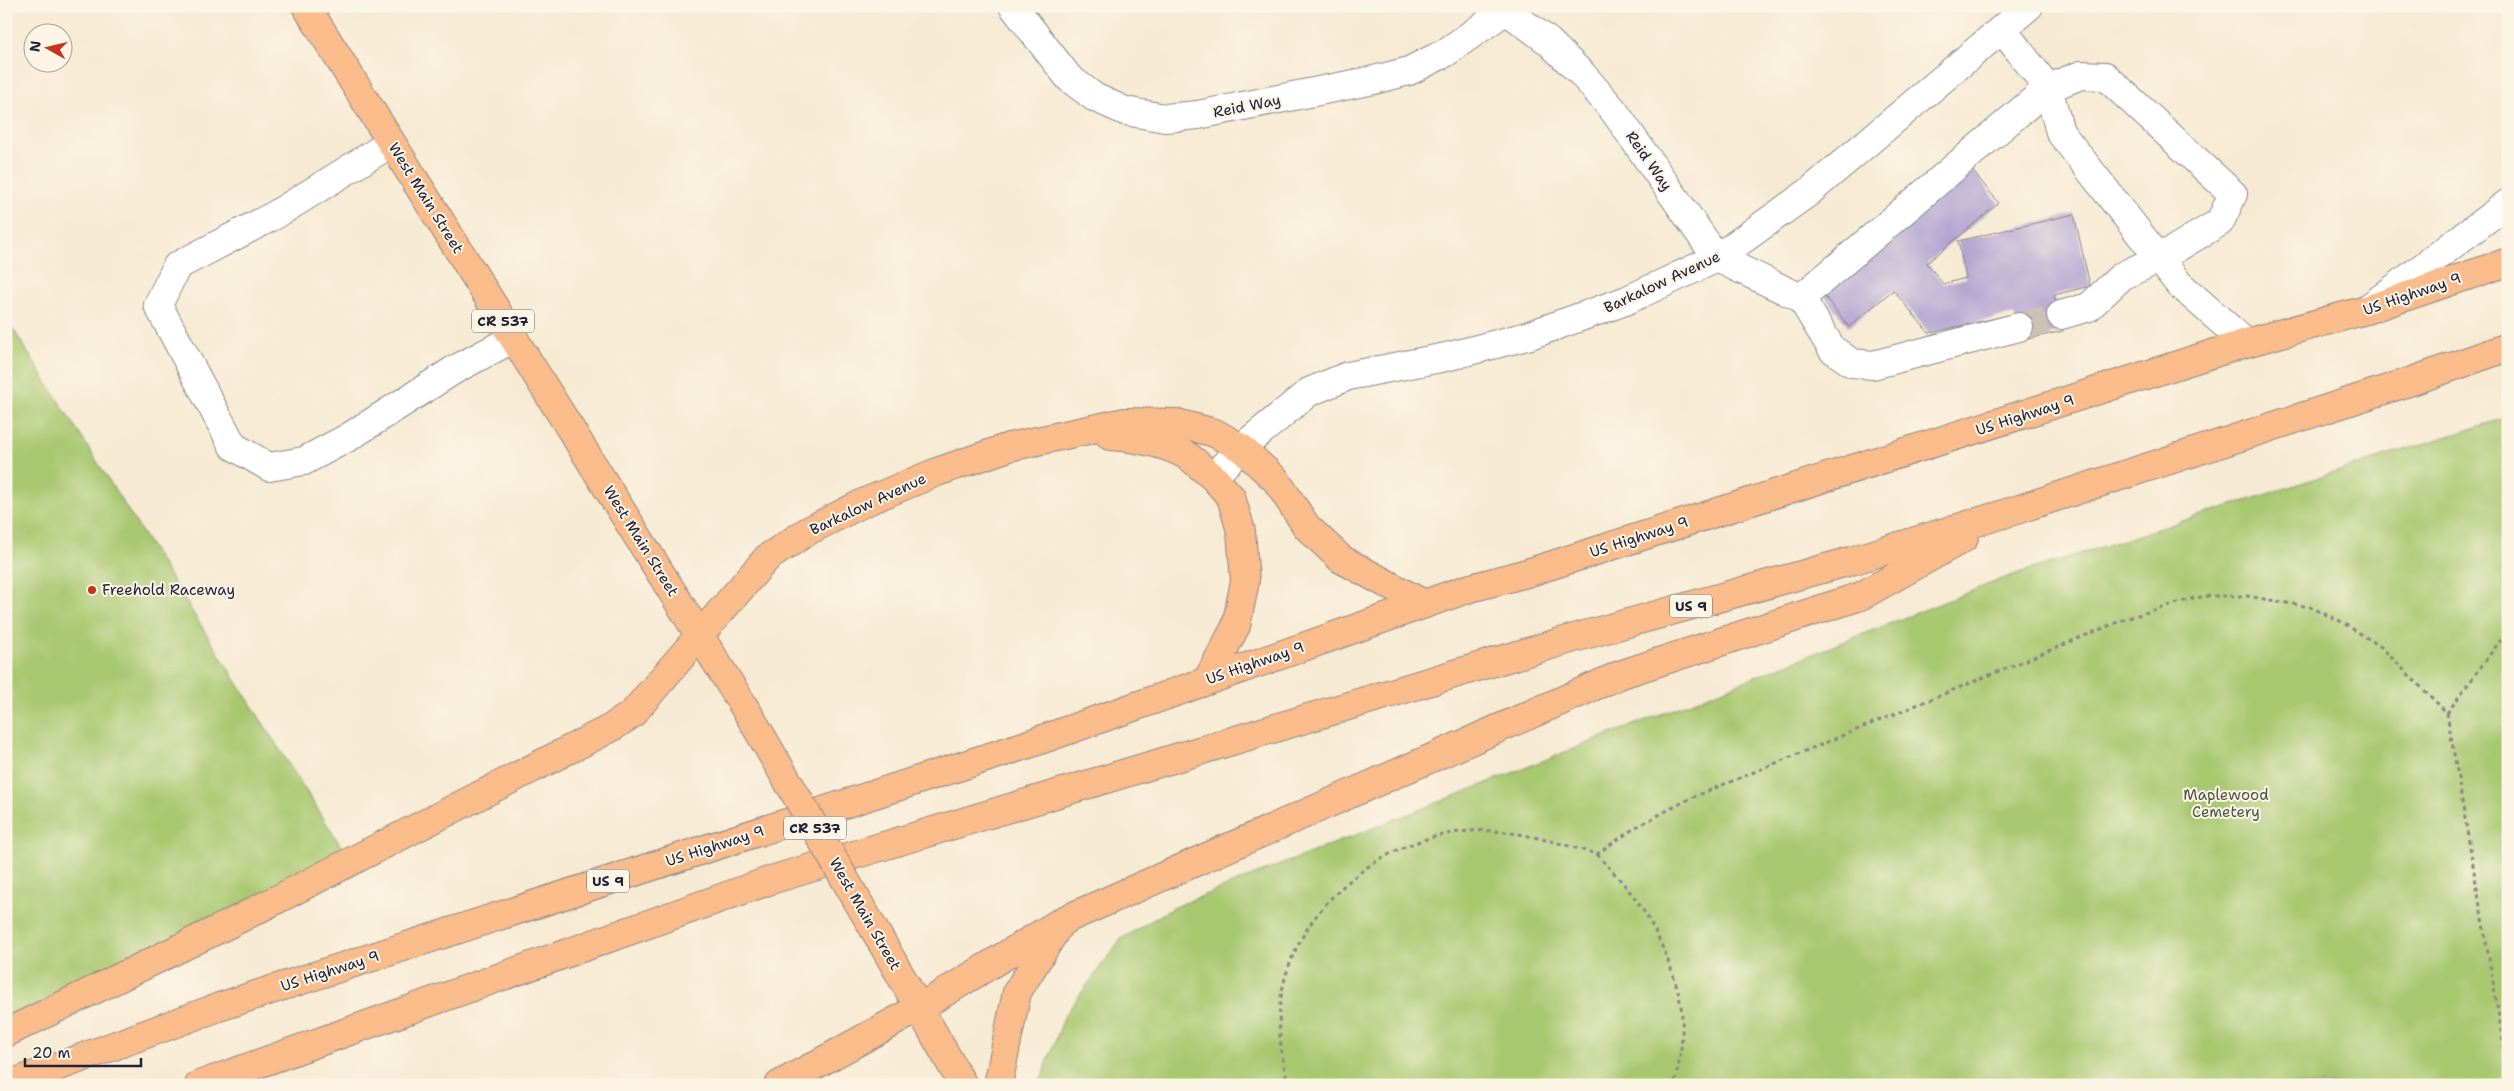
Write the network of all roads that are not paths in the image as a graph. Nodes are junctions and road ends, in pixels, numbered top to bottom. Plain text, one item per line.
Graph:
1 (306, 6) edge
2 (1013, 6) edge
3 (2029, 6) edge
4 (1506, 8) edge
5 (2002, 29) junction
6 (2048, 88) junction
7 (391, 143) junction
8 (2508, 203) edge
9 (1717, 258) junction
10 (2160, 258) junction
11 (2508, 262) edge
12 (1801, 298) junction
13 (2366, 310) junction
14 (2061, 315) tunnel mouth
15 (2019, 327) tunnel mouth
16 (514, 338) junction
17 (2246, 343) junction
18 (2508, 348) edge
19 (1071, 434) junction
20 (1241, 448) junction
21 (1213, 477) junction
22 (2013, 511) junction
23 (1424, 604) junction
24 (700, 635) junction
25 (1208, 679) junction
26 (1062, 920) junction
27 (919, 1008) junction
28 (6, 1033) edge
29 (8, 1085) edge
30 (199, 1085) edge
31 (779, 1085) edge
32 (963, 1085) edge
33 (998, 1085) edge

1 - 7 main road, West Main Street / CR 537
2 - 4 street, Reid Way
3 - 5 street, Barkalow Avenue
4 - 9 street, Reid Way
5 - 6 street
5 - 9 street, Barkalow Avenue
6 - 10 street
6 - 10 street
6 - 12 street
7 - 16 main road, West Main Street / CR 537
7 - 16 street
8 - 13 street
9 - 12 street
9 - 20 street, Barkalow Avenue
10 - 14 street
10 - 17 street
11 - 13 main road, US Highway 9 / US 9
12 - 15 street
13 - 17 main road, US Highway 9 / US 9
16 - 24 main road, West Main Street / CR 537
17 - 23 main road, US Highway 9 / US 9
18 - 22 main road, US 9
19 - 20 main road, Barkalow Avenue
19 - 21 main road, Barkalow Avenue
19 - 24 main road, Barkalow Avenue
20 - 21 street, Barkalow Avenue
20 - 23 main road
21 - 25 main road
22 - 26 main road
22 - 30 main road, US 9
23 - 25 main road, US Highway 9 / US 9
24 - 27 main road, West Main Street / CR 537, bridge
24 - 28 main road, Barkalow Avenue
25 - 29 main road, US Highway 9 / US 9
26 - 27 main road
26 - 33 main road
27 - 31 main road
27 - 32 main road, West Main Street / CR 537

